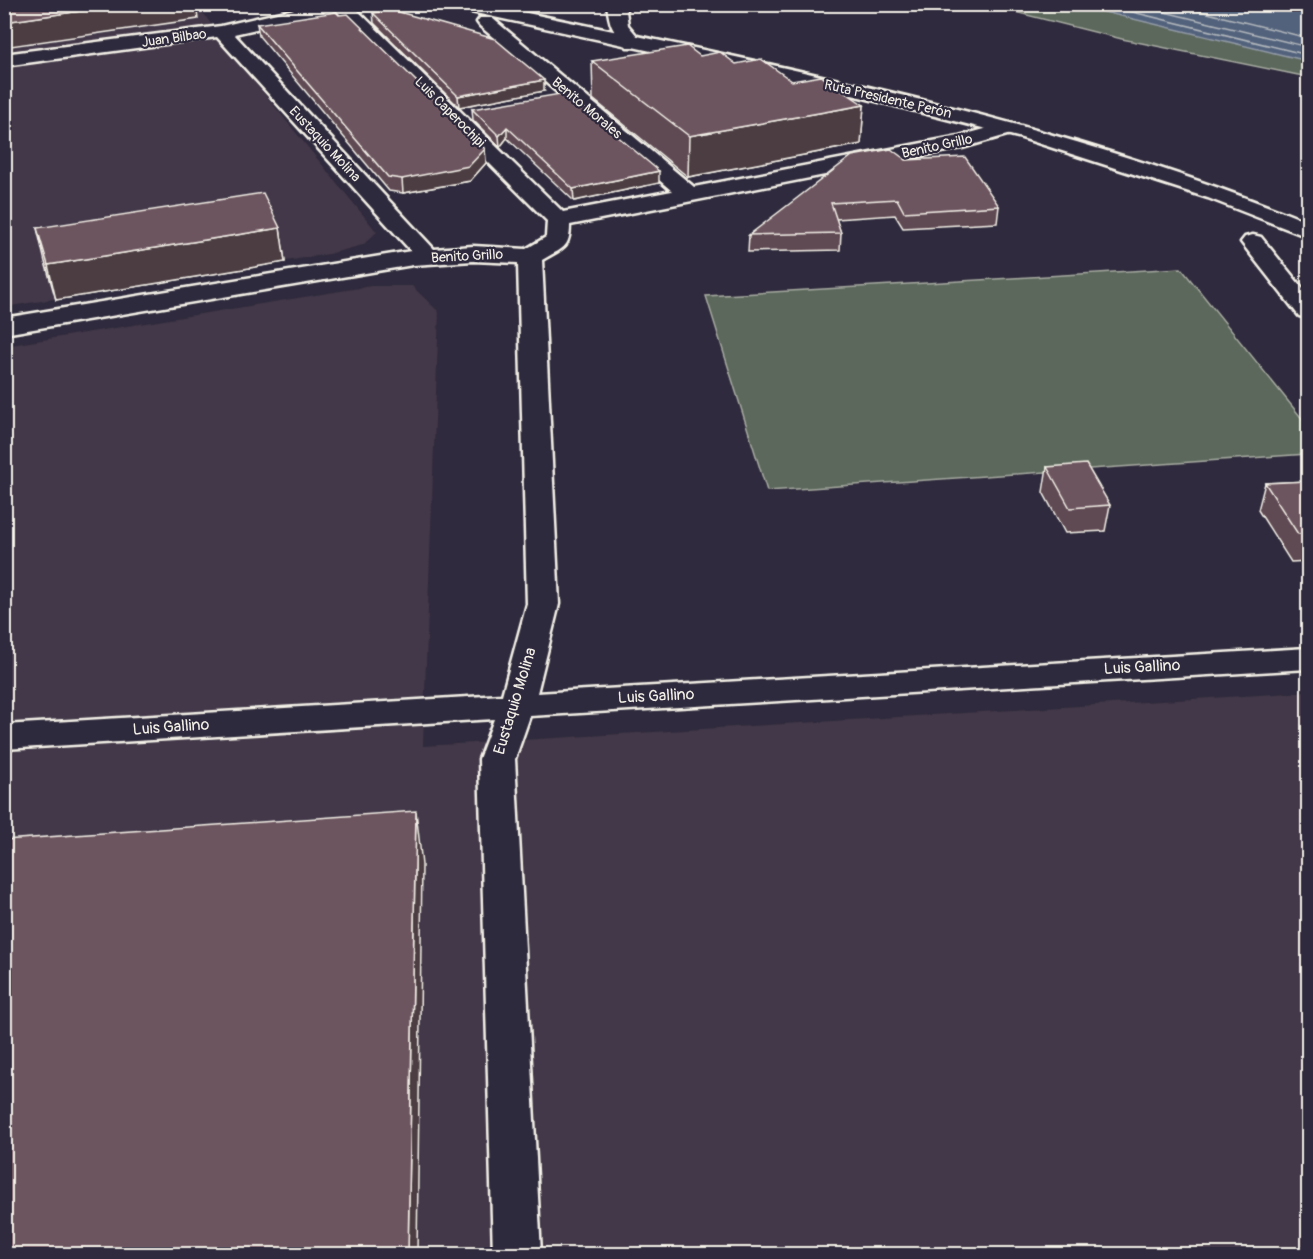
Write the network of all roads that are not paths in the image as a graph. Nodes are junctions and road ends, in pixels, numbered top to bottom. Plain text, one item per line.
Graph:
1 (457, 4) edge
2 (616, 4) edge
3 (341, 5) edge
4 (486, 22) dead end
5 (220, 31) junction
6 (634, 43) junction
7 (698, 56) junction
8 (4, 60) edge
9 (679, 68) edge
10 (594, 91) dead end
11 (572, 95) junction
12 (551, 99) edge
13 (475, 112) edge
14 (453, 116) junction
15 (1007, 129) junction
16 (688, 193) junction
17 (558, 220) junction
18 (1308, 230) edge
19 (1253, 242) dead end
20 (429, 257) junction
21 (530, 257) junction
22 (1308, 311) edge
23 (4, 326) edge
24 (1308, 658) edge
25 (517, 704) junction
26 (4, 737) edge
27 (517, 1254) edge

1 - 6 street, Ruta Presidente Perón
2 - 6 street
3 - 5 street, Juan Bilbao
3 - 14 street, Luis Caperochipi
4 - 11 street, Benito Morales
5 - 8 street, Juan Bilbao
5 - 20 street, Eustaquio Molina
6 - 7 street, Ruta Presidente Perón
7 - 9 street
7 - 15 street, Ruta Presidente Perón
10 - 11 street
11 - 12 street
11 - 16 street, Benito Morales
13 - 14 street
14 - 17 street, Luis Caperochipi
15 - 16 street, Benito Grillo
15 - 18 street, Ruta Presidente Perón
16 - 17 street, Benito Grillo
17 - 21 street
19 - 22 street
20 - 21 street, Benito Grillo
20 - 23 street, Benito Grillo
21 - 25 street, Eustaquio Molina
24 - 25 street, Luis Gallino
25 - 26 street, Luis Gallino
25 - 27 street, Eustaquio Molina

